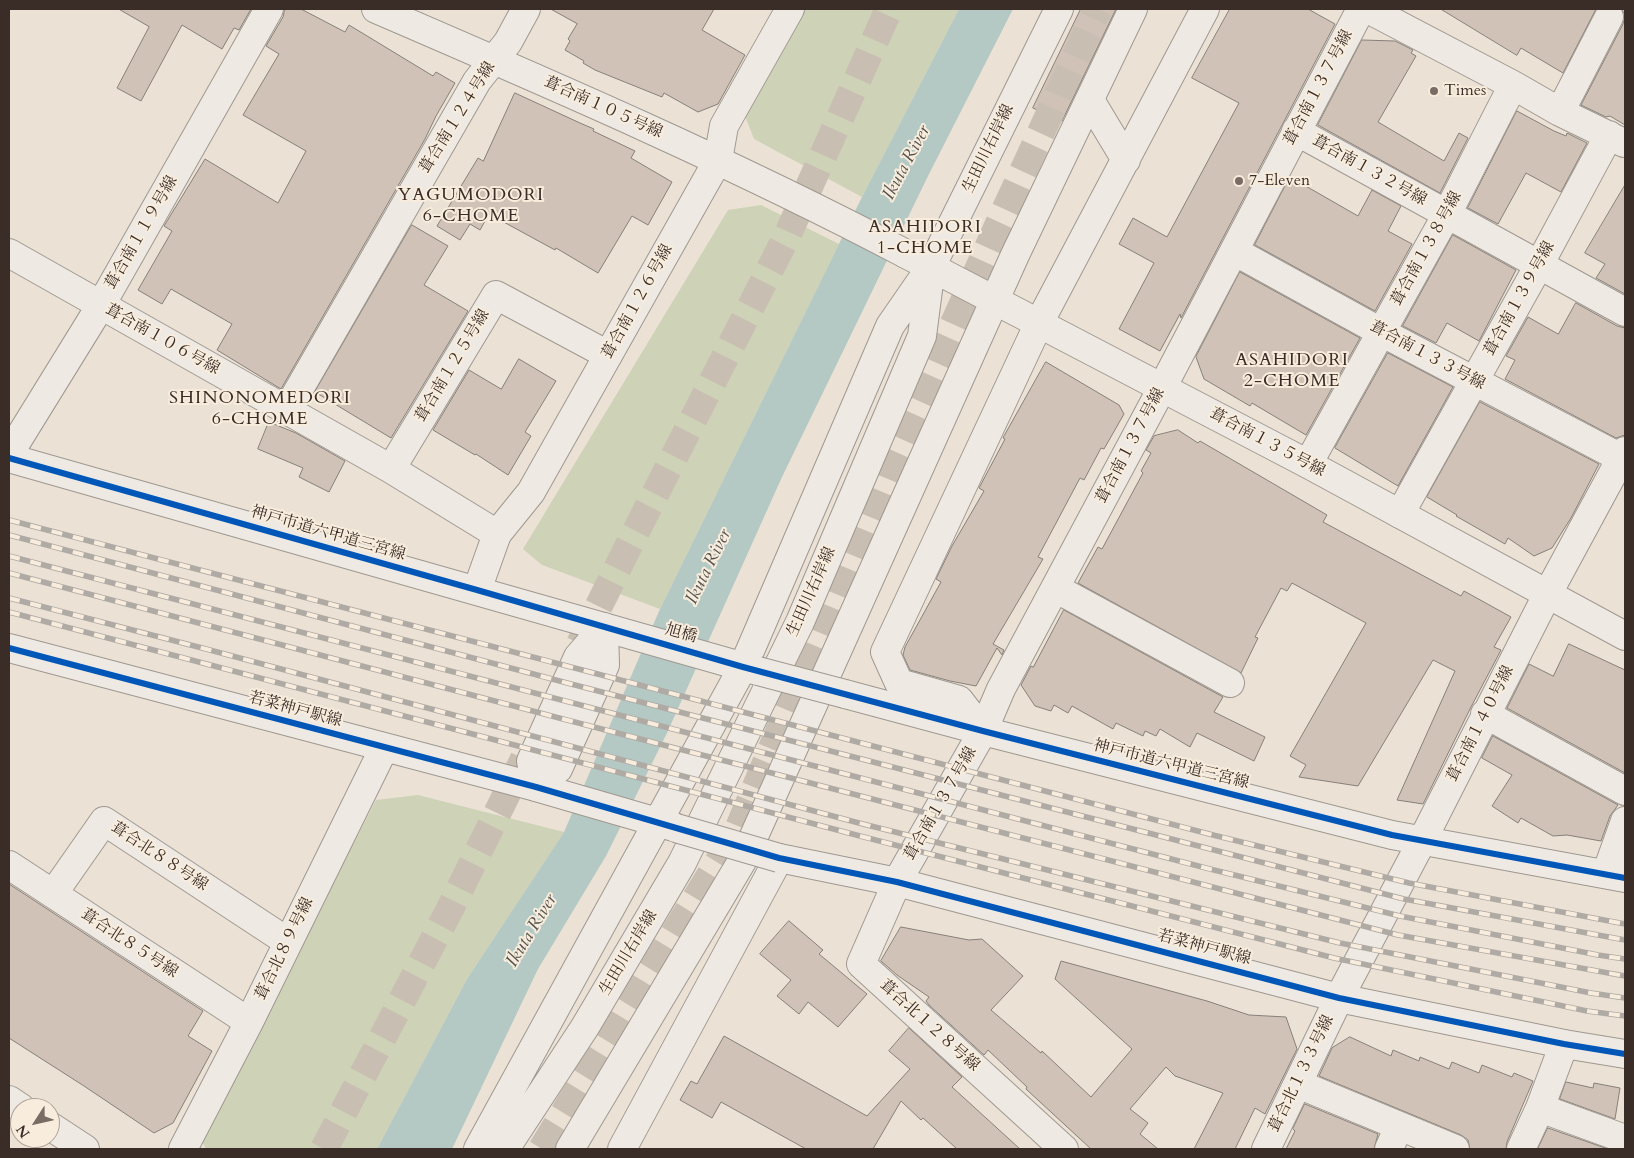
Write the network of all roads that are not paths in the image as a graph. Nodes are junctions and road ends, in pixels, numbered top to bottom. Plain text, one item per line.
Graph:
1 (269, 9) edge
2 (376, 9) edge
3 (526, 9) edge
4 (790, 9) edge
5 (1059, 9) edge
6 (1133, 9) edge
7 (1205, 9) edge
8 (1361, 9) edge
9 (1368, 9) edge
10 (1610, 17) edge
11 (493, 59) junction
12 (1513, 85) junction
13 (1090, 100) junction
14 (1560, 112) junction
15 (1296, 131) junction
16 (1617, 140) edge
17 (718, 160) junction
18 (1126, 160) junction
19 (1447, 214) junction
20 (1234, 250) junction
21 (9, 253) edge
22 (906, 254) joint
23 (1539, 265) junction
24 (931, 267) junction
25 (995, 300) junction
26 (101, 305) junction
27 (1625, 312) edge
28 (1040, 323) junction
29 (1381, 332) junction
30 (608, 355) junction
31 (1475, 381) junction
32 (1162, 388) junction
33 (287, 410) junction
34 (9, 454) edge
35 (1623, 455) edge
36 (9, 458) edge
37 (1308, 464) junction
38 (391, 469) junction
39 (1400, 514) junction
40 (497, 534) junction
41 (1055, 588) junction
42 (477, 590) junction
43 (1547, 595) junction
44 (604, 627) junction
45 (1625, 636) edge
46 (639, 637) joint
47 (9, 648) edge
48 (716, 658) joint
49 (750, 669) junction
50 (1230, 684) dead end
51 (1485, 714) junction
52 (983, 731) junction
53 (384, 748) junction
54 (536, 787) junction
55 (1625, 791) edge
56 (1625, 821) edge
57 (667, 824) junction
58 (1422, 841) junction
59 (779, 858) junction
60 (9, 865) edge
61 (1616, 876) edge
62 (897, 882) junction
63 (53, 894) junction
64 (288, 942) junction
65 (1339, 998) junction
66 (249, 1022) junction
67 (1564, 1044) junction
68 (1625, 1054) edge
69 (1298, 1084) junction
70 (1540, 1108) junction
71 (60, 1132) edge
72 (1394, 1138) edge
73 (1625, 1139) edge
74 (86, 1149) edge
75 (183, 1149) edge
76 (478, 1149) edge
77 (505, 1149) edge
78 (570, 1149) edge
79 (622, 1149) edge
80 (1064, 1149) edge
81 (1266, 1149) edge
82 (1455, 1149) edge
83 (1521, 1149) edge

1 - 26 street, 葺合南１１９号線
2 - 11 street, 葺合南１０５号線
3 - 11 street, 葺合南１２４号線
4 - 17 street, 葺合南１２６号線
5 - 24 street, 生田川右岸線
6 - 13 street
7 - 18 street
8 - 15 street, 葺合南１３７号線
9 - 12 street
10 - 14 street
11 - 17 street, 葺合南１０５号線
11 - 33 street, 葺合南１２４号線
12 - 14 street
12 - 19 street, 葺合南１３８号線
13 - 18 street
13 - 25 street
14 - 16 street
15 - 19 street, 葺合南１３２号線
15 - 20 street, 葺合南１３７号線
16 - 23 street, 葺合南１３９号線
17 - 22 street, 葺合南１０５号線
17 - 30 street, 葺合南１２６号線
18 - 28 street
19 - 23 street, 葺合南１３２号線
19 - 29 street, 葺合南１３８号線
20 - 29 street, 葺合南１３３号線
20 - 32 street, 葺合南１３７号線
21 - 26 street, 葺合南１０６号線
22 - 24 street, 葺合南１３５号線
23 - 27 street, 葺合南１３２号線
23 - 31 street, 葺合南１３９号線
24 - 25 street, 葺合南１３５号線
24 - 49 street
24 - 77 street, 生田川右岸線
25 - 28 street, 葺合南１３５号線
25 - 78 street
26 - 33 street, 葺合南１０６号線
26 - 34 street, 葺合南１１９号線
28 - 32 street, 葺合南１３５号線
28 - 52 street
29 - 31 street, 葺合南１３３号線
29 - 37 street, 葺合南１３８号線
30 - 38 street, 葺合南１２５号線
30 - 40 street, 葺合南１２６号線
31 - 35 street, 葺合南１３３号線
31 - 39 street, 葺合南１３９号線
32 - 37 street, 葺合南１３５号線
32 - 41 street, 葺合南１３７号線
33 - 38 street, 葺合南１０６号線
35 - 43 street, 葺合南１４０号線
36 - 42 street, 神戸市道六甲道三宮線
37 - 39 street, 葺合南１３５号線
38 - 40 street, 葺合南１０６号線
39 - 43 street, 葺合南１３５号線
40 - 42 street, 葺合南１２６号線
41 - 50 street
41 - 52 street, 葺合南１３７号線
42 - 44 street, 神戸市道六甲道三宮線
43 - 45 street, 葺合南１３５号線
43 - 51 street, 葺合南１４０号線
44 - 46 street, 神戸市道六甲道三宮線
44 - 54 street
46 - 48 street, 旭橋
47 - 53 street, 若菜神戸駅線
48 - 49 street, 神戸市道六甲道三宮線
49 - 52 street, 神戸市道六甲道三宮線, bridge
49 - 57 street
51 - 55 street
51 - 58 street, 葺合南１４０号線
52 - 58 street, 神戸市道六甲道三宮線
52 - 62 street, 葺合南１３７号線
53 - 54 street, 若菜神戸駅線
53 - 64 street, 葺合北８９号線
54 - 57 street, 若菜神戸駅線
56 - 61 street
57 - 59 street, 若菜神戸駅線, bridge
57 - 76 street
58 - 61 street, 神戸市道六甲道三宮線
58 - 65 street, 葺合南１４０号線
59 - 62 street, 若菜神戸駅線
59 - 79 street
60 - 63 street, 葺合北８５号線
62 - 65 street, 若菜神戸駅線
62 - 80 street, 葺合北１２８号線
63 - 64 street, 葺合北８８号線
63 - 66 street, 葺合北８５号線
64 - 66 street, 葺合北８９号線
65 - 67 street, 若菜神戸駅線
65 - 69 street, 葺合北１３３号線
66 - 75 street, 葺合北８９号線
67 - 68 street, 若菜神戸駅線
67 - 70 street
69 - 72 street
69 - 81 street, 葺合北１３３号線
70 - 73 street
70 - 83 street
71 - 74 street
72 - 82 street

